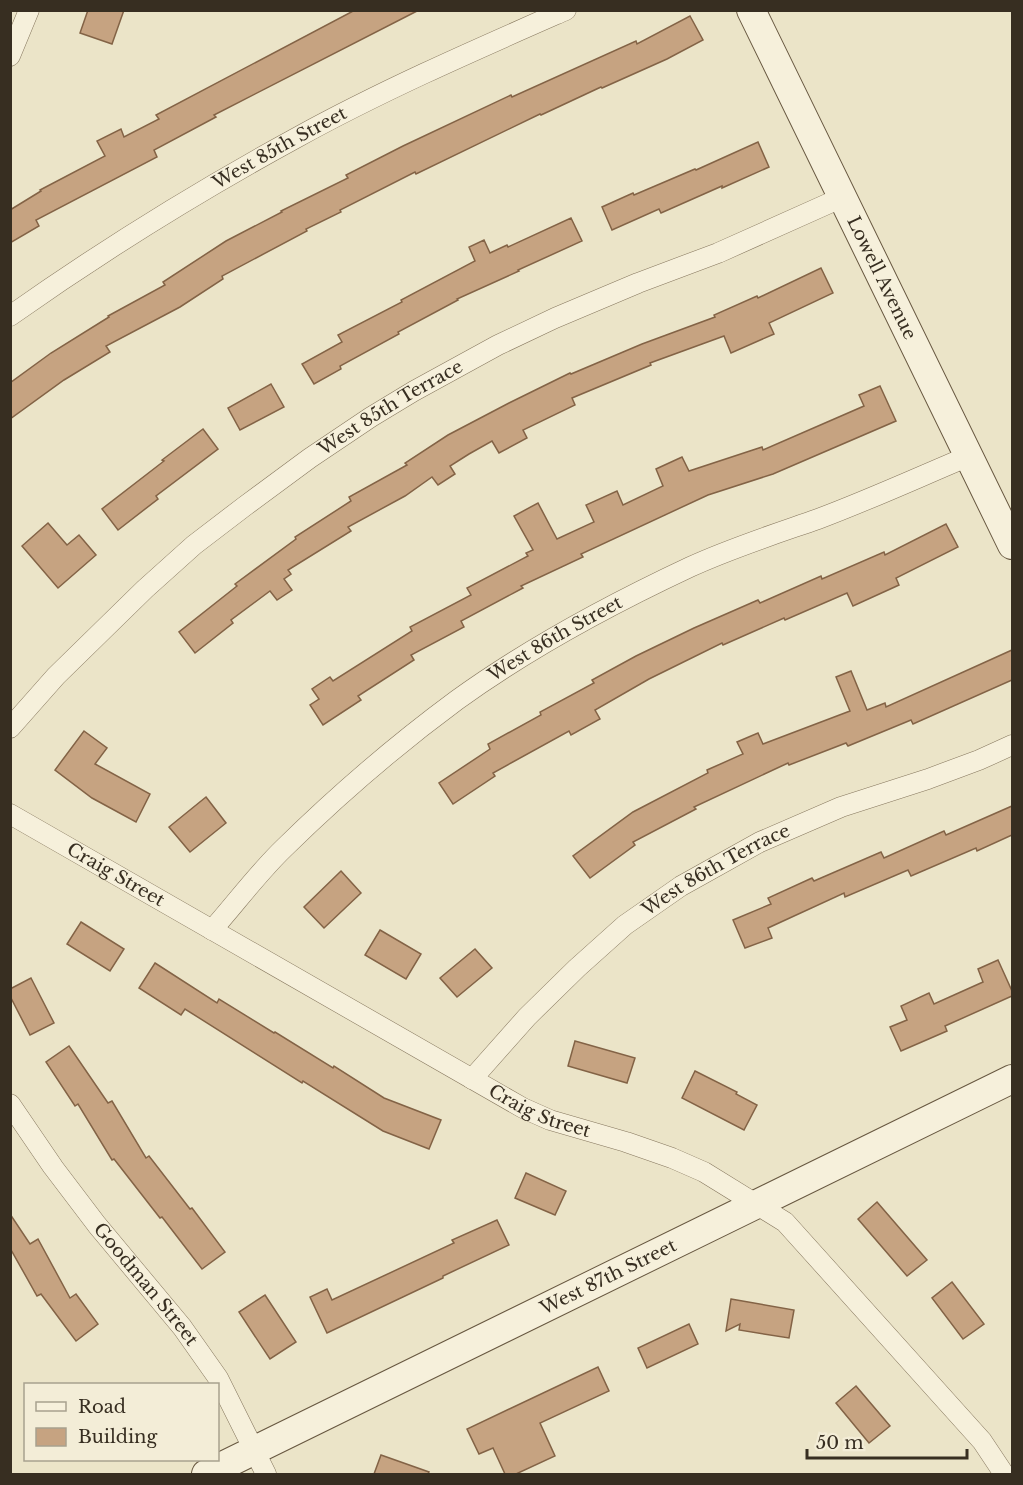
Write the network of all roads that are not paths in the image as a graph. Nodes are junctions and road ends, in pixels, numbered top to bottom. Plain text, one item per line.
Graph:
1 (29, 10) edge
2 (566, 10) edge
3 (751, 10) edge
4 (10, 56) edge
5 (843, 197) junction
6 (10, 316) edge
7 (969, 456) junction
8 (1012, 545) edge
9 (10, 728) edge
10 (1012, 745) edge
11 (10, 814) edge
12 (212, 930) junction
13 (472, 1079) junction
14 (1012, 1079) edge
15 (10, 1104) edge
16 (758, 1204) junction
17 (261, 1463) edge
18 (206, 1474) edge
19 (1004, 1474) edge

1 - 4 street
2 - 6 street, West 85th Street
3 - 5 street, Lowell Avenue
5 - 7 street, Lowell Avenue
5 - 9 street, West 85th Terrace
7 - 8 street, Lowell Avenue
7 - 12 street, West 86th Street
10 - 13 street, West 86th Terrace
11 - 12 street, Craig Street
12 - 13 street, Craig Street
13 - 16 street, Craig Street
14 - 16 street, West 87th Street
15 - 17 street, Goodman Street
16 - 17 street, West 87th Street
16 - 19 street, Craig Street
17 - 18 street, West 87th Street

